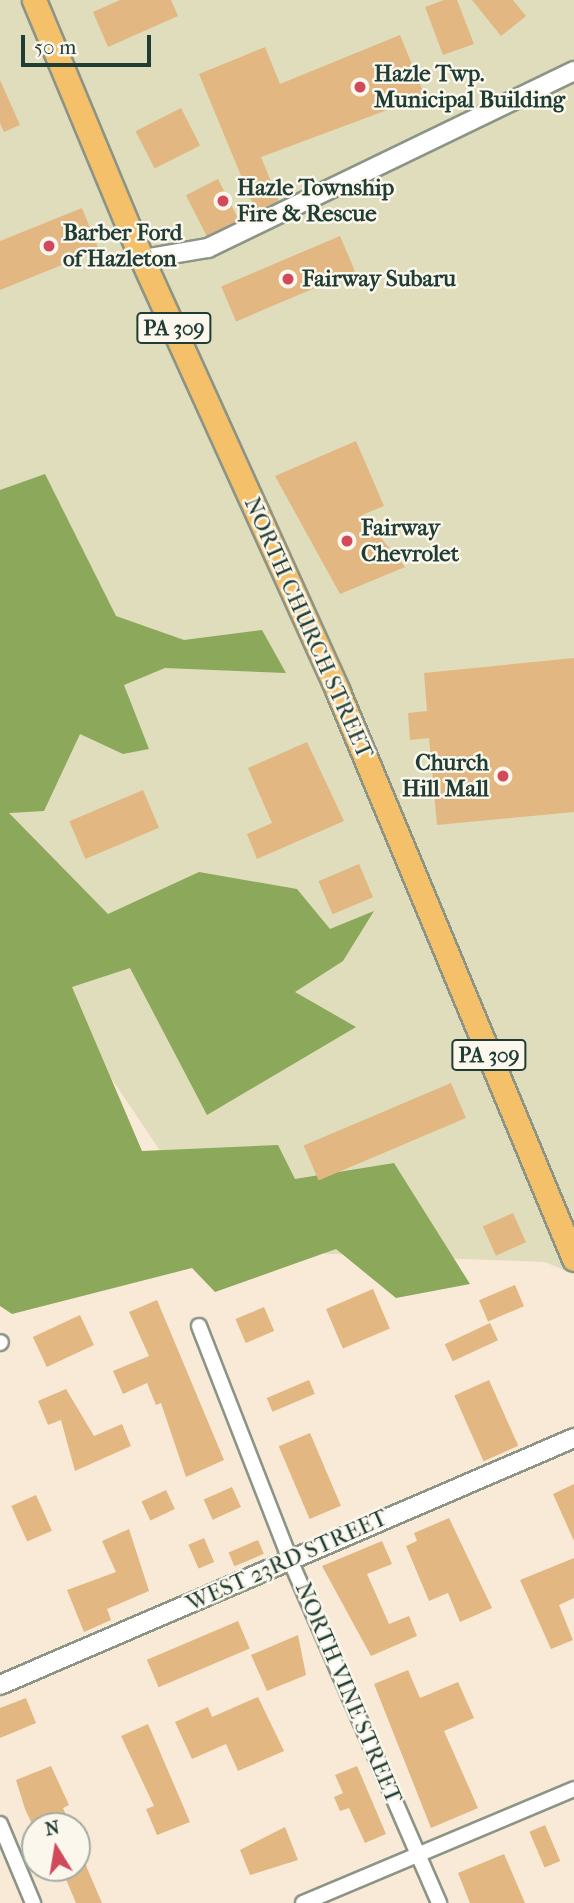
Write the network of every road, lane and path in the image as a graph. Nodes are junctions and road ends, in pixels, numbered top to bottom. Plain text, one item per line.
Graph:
1 (34, 0) edge
2 (574, 71) edge
3 (143, 259) junction
4 (574, 1259) edge
5 (199, 1326) dead end
6 (574, 1438) edge
7 (290, 1560) junction
8 (0, 1685) edge
9 (574, 1789) edge
10 (0, 1824) edge
11 (417, 1853) junction
12 (33, 1903) edge
13 (303, 1903) edge
14 (439, 1903) edge

1 - 3 main road, NORTH CHURCH STREET / PA 309
2 - 3 street
3 - 4 main road, NORTH CHURCH STREET / PA 309
5 - 7 street, NORTH VINE STREET
6 - 7 street, WEST 23RD STREET
7 - 8 street, WEST 23RD STREET
7 - 11 street, NORTH VINE STREET
9 - 11 street
10 - 12 street
11 - 13 street
11 - 14 street, NORTH VINE STREET

